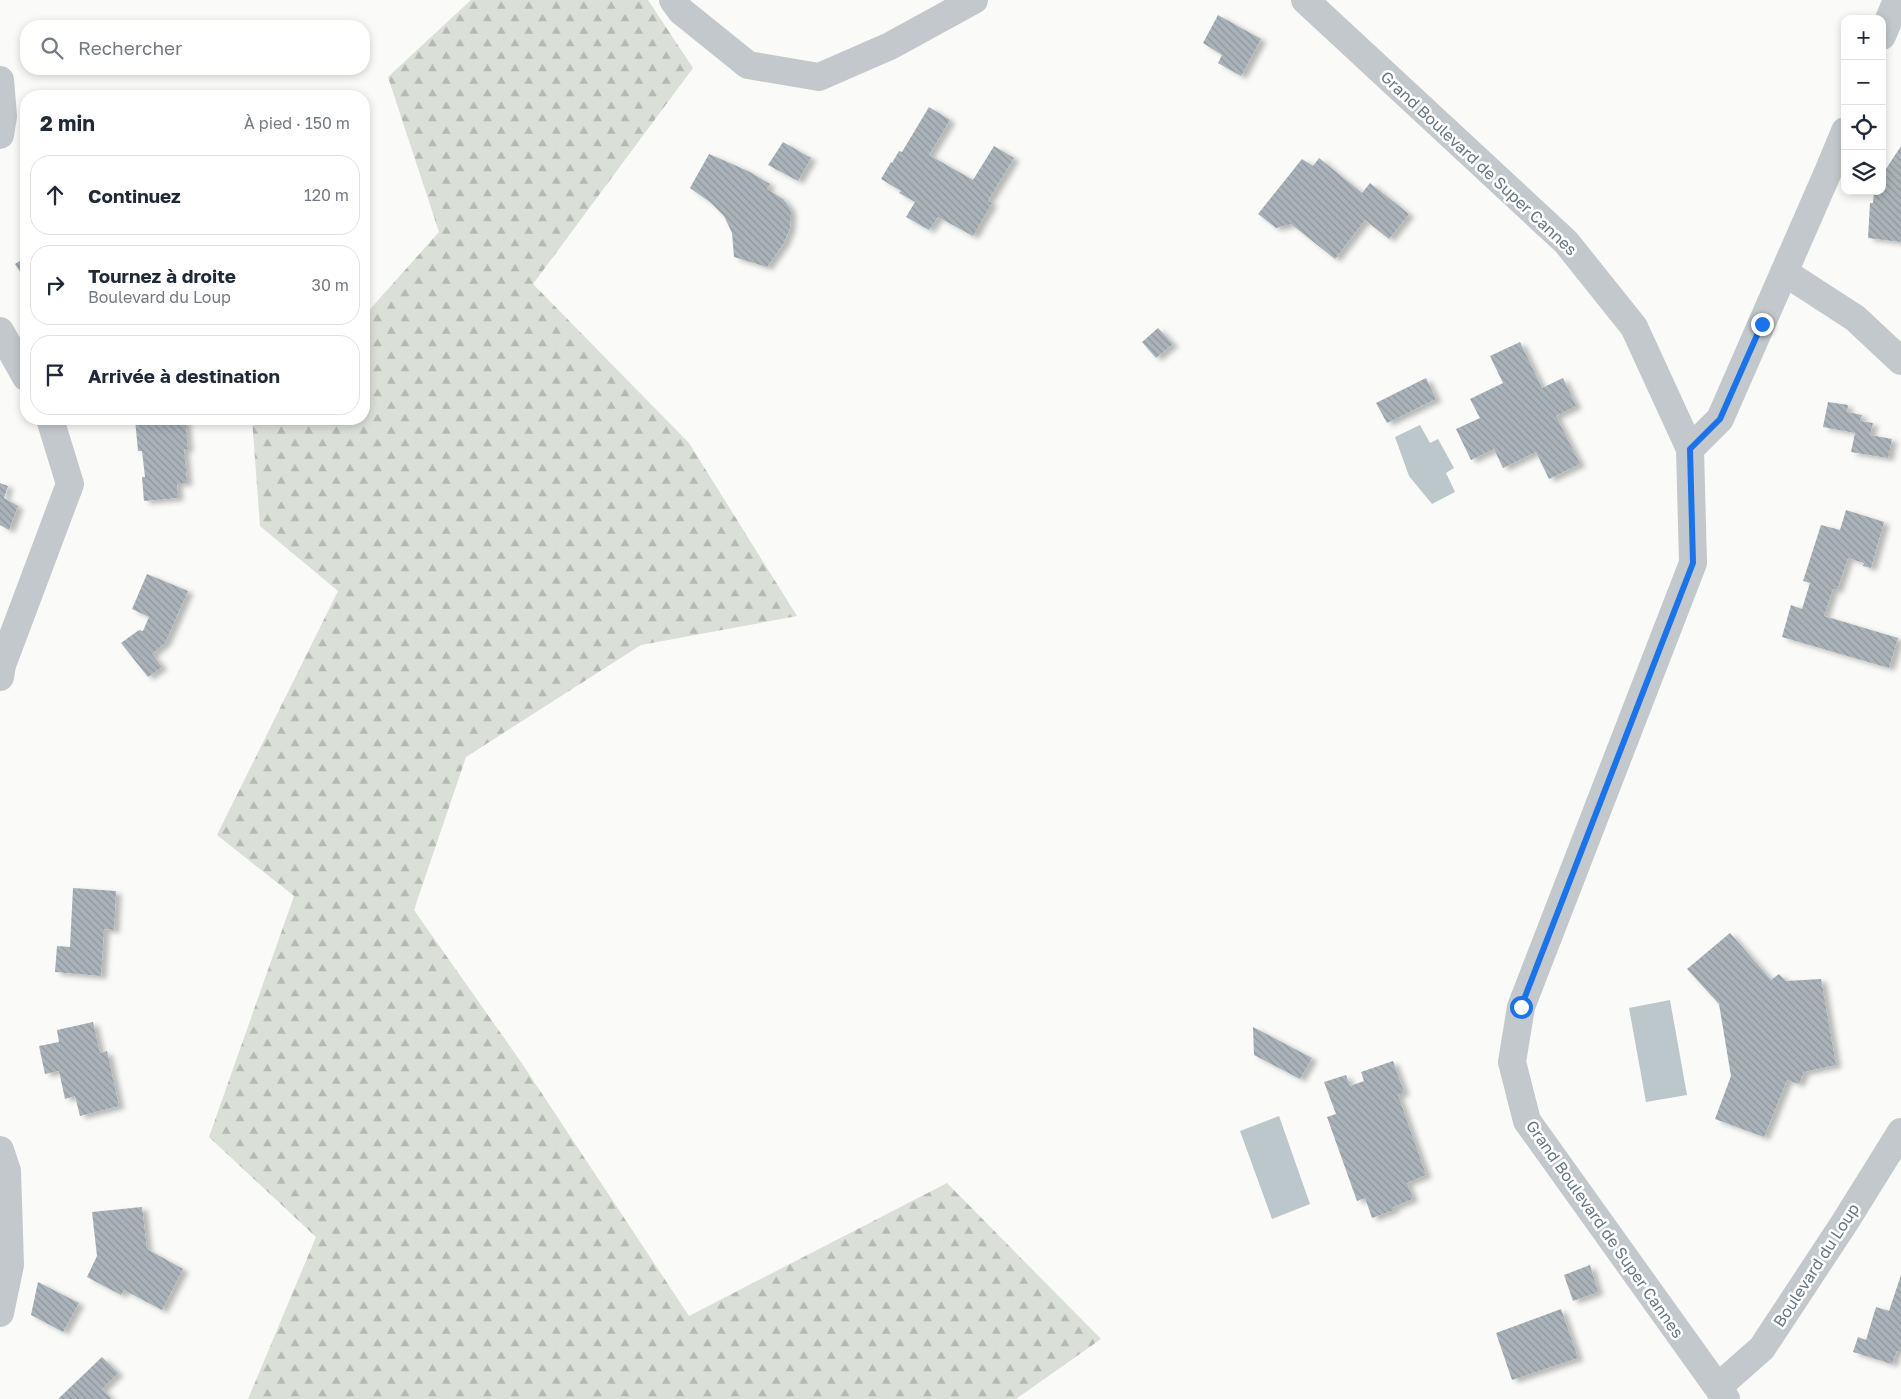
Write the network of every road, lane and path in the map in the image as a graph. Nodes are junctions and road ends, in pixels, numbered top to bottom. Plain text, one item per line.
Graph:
1 (673, 0) edge
2 (974, 0) edge
3 (1305, 0) edge
4 (1897, 0) edge
5 (1886, 26) edge
6 (0, 80) edge
7 (0, 135) edge
8 (1841, 141) edge
9 (1784, 272) junction
10 (0, 331) edge
11 (1901, 361) edge
12 (20, 366) edge
13 (52, 425) edge
14 (1690, 449) junction
15 (0, 677) edge
16 (1901, 1132) edge
17 (0, 1150) edge
18 (0, 1312) edge
19 (1722, 1393) edge

1 - 2 street
3 - 14 street, Grand Boulevard de Super Cannes
4 - 5 street
6 - 7 street
8 - 9 street
9 - 11 street
9 - 14 street
10 - 12 street
13 - 15 street
14 - 19 street, Grand Boulevard de Super Cannes
16 - 19 street, Boulevard du Loup
17 - 18 street

